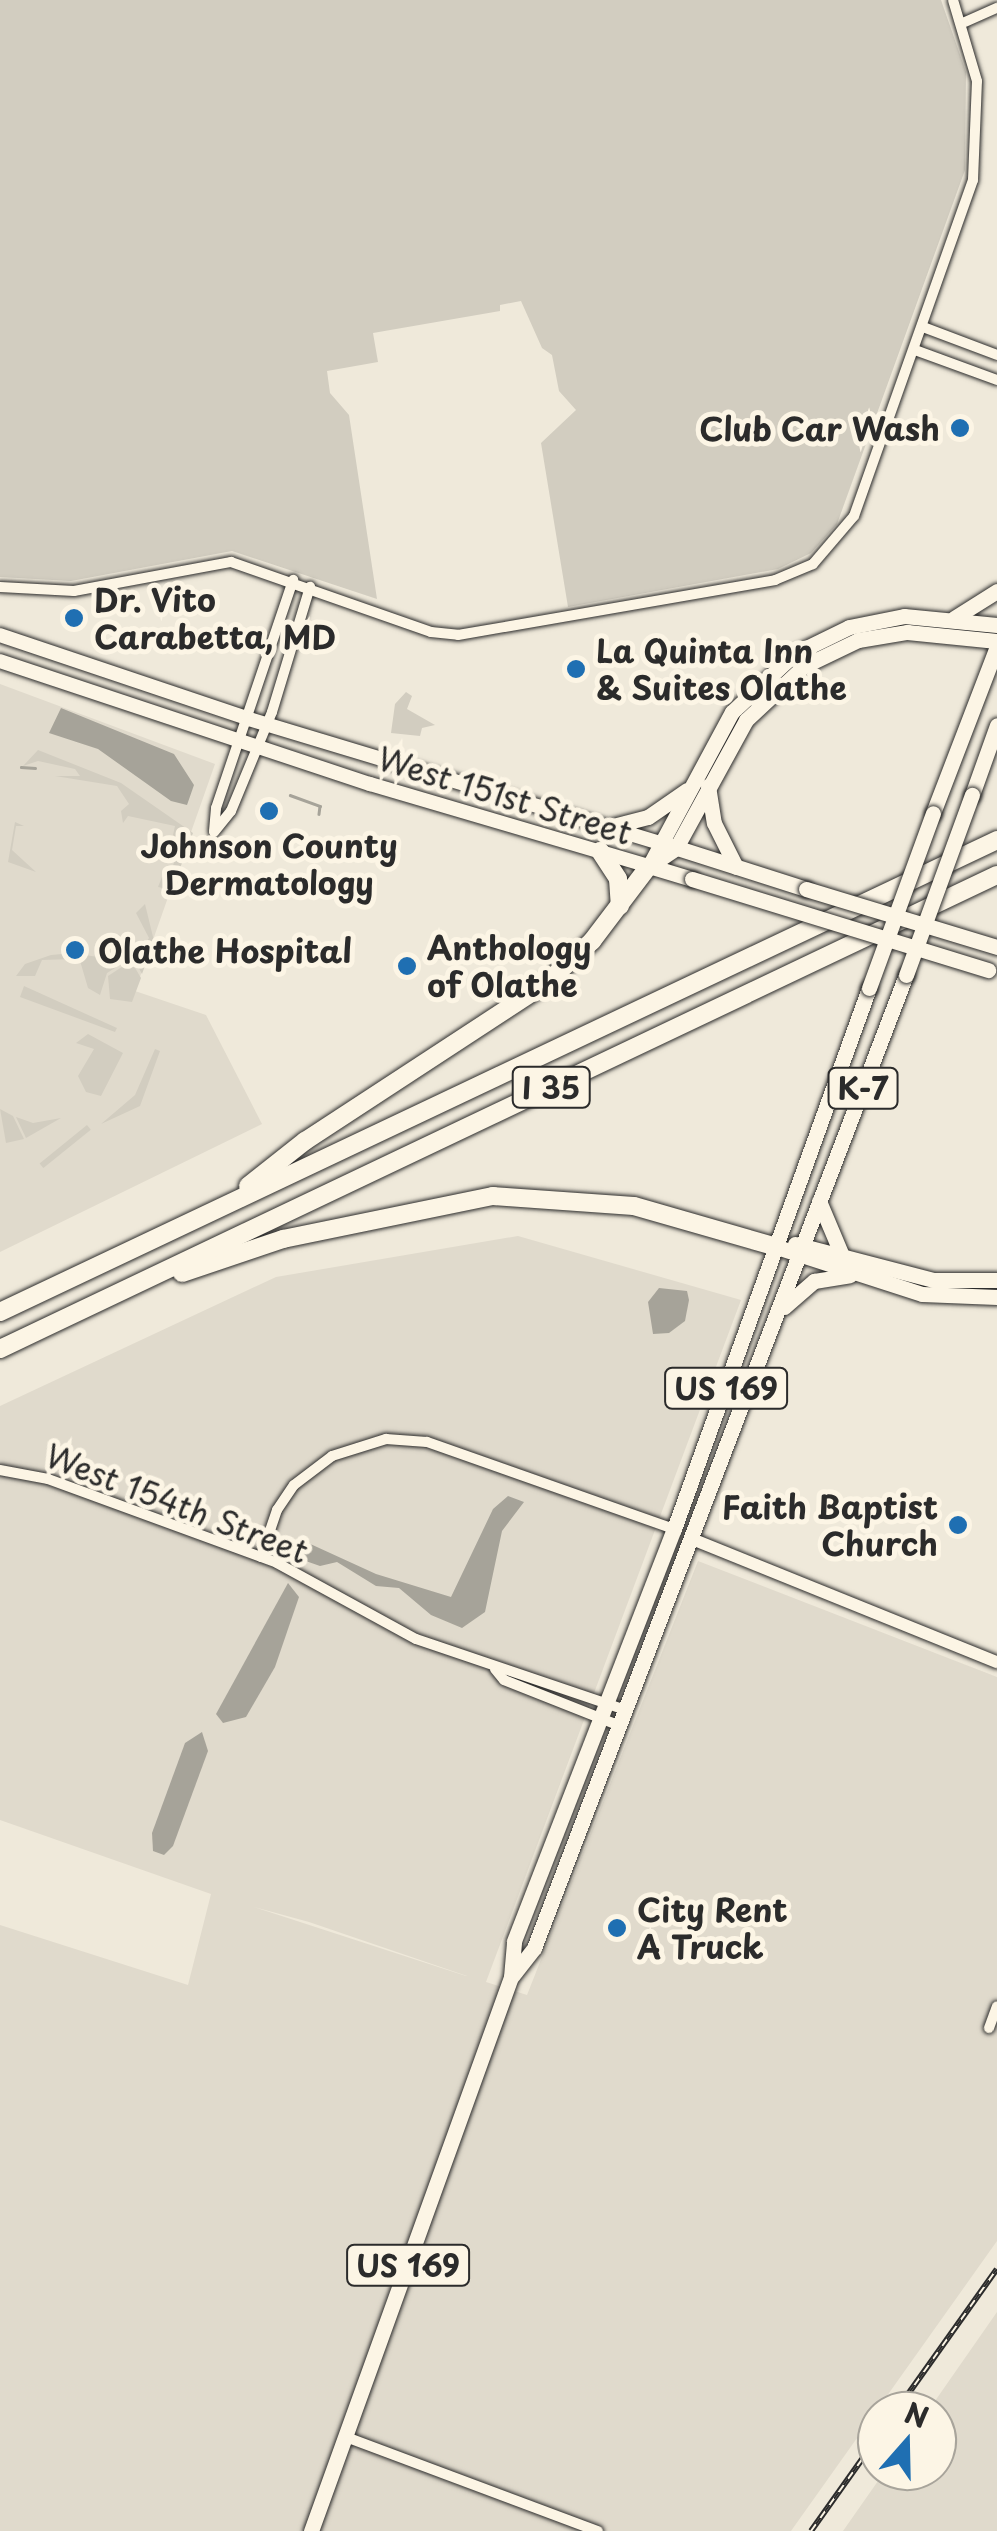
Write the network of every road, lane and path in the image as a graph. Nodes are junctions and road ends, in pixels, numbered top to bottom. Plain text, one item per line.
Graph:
1 (956, 1) edge
2 (997, 8) edge
3 (964, 22) junction
4 (923, 328) junction
5 (915, 350) junction
6 (997, 355) edge
7 (997, 380) edge
8 (292, 580) junction
9 (0, 587) edge
10 (310, 587) junction
11 (997, 591) edge
12 (954, 618) junction
13 (997, 625) edge
14 (0, 635) edge
15 (997, 643) edge
16 (0, 660) edge
17 (249, 719) junction
18 (266, 724) junction
19 (997, 725) edge
20 (246, 743) junction
21 (708, 786) junction
22 (690, 788) junction
23 (609, 828) junction
24 (997, 840) edge
25 (669, 846) junction
26 (600, 851) junction
27 (649, 866) junction
28 (736, 867) junction
29 (997, 875) edge
30 (620, 906) junction
31 (997, 947) edge
32 (997, 973) edge
33 (819, 1201) junction
34 (224, 1206) junction
35 (776, 1247) junction
36 (804, 1249) junction
37 (841, 1254) junction
38 (854, 1275) junction
39 (997, 1280) edge
40 (997, 1297) edge
41 (106, 1298) junction
42 (780, 1310) junction
43 (0, 1312) edge
44 (0, 1349) edge
45 (0, 1470) edge
46 (674, 1529) junction
47 (692, 1539) junction
48 (262, 1557) junction
49 (997, 1662) edge
50 (495, 1669) junction
51 (606, 1702) junction
52 (626, 1710) junction
53 (599, 1719) junction
54 (620, 1726) junction
55 (511, 1977) junction
56 (997, 2006) edge
57 (989, 2028) dead end
58 (346, 2437) junction
59 (311, 2531) edge
60 (598, 2531) edge

1 - 3 street
2 - 3 street
3 - 4 street
4 - 5 street
4 - 6 street
5 - 7 street
5 - 10 street
8 - 9 street
8 - 10 street
8 - 17 street
10 - 18 street
11 - 12 main road
12 - 13 main road
12 - 22 main road
14 - 17 main road, West 151st Street
15 - 21 main road
15 - 35 main road, US 169, bridge
16 - 20 main road, West 151st Street
17 - 18 main road, West 151st Street
17 - 20 street
18 - 20 street
18 - 23 main road, West 151st Street
19 - 33 main road, K-7, bridge
20 - 20 street
20 - 26 main road, West 151st Street
21 - 25 main road
21 - 28 main road
22 - 23 main road
22 - 25 main road
23 - 25 main road, West 151st Street
24 - 34 highway, I 35
25 - 27 main road
25 - 28 main road, West 151st Street
26 - 27 main road, West 151st Street
26 - 30 highway
27 - 30 highway
27 - 32 main road, West 151st Street, bridge
28 - 31 main road, West 151st Street, bridge
29 - 41 highway, I 35
30 - 34 highway
33 - 36 main road, K-7
33 - 37 main road
34 - 43 highway, I 35
35 - 36 main road
35 - 41 highway
35 - 46 main road, US 169
36 - 37 main road
36 - 38 main road
36 - 42 main road, K-7
37 - 39 main road
38 - 40 main road
38 - 42 main road
41 - 44 highway, I 35
42 - 47 main road, US 169
45 - 48 street, West 154th Street
46 - 48 street
46 - 51 main road, US 169
47 - 49 street
47 - 52 main road, US 169
48 - 50 street, West 154th Street
50 - 51 street, West 154th Street
50 - 53 street, West 154th Street
51 - 52 street, West 154th Street
51 - 53 main road, US 169
52 - 54 main road, US 169
53 - 54 street, West 154th Street
53 - 55 main road, US 169
54 - 55 main road, US 169
55 - 58 main road, US 169
56 - 57 street
58 - 59 main road, US 169
58 - 60 street

